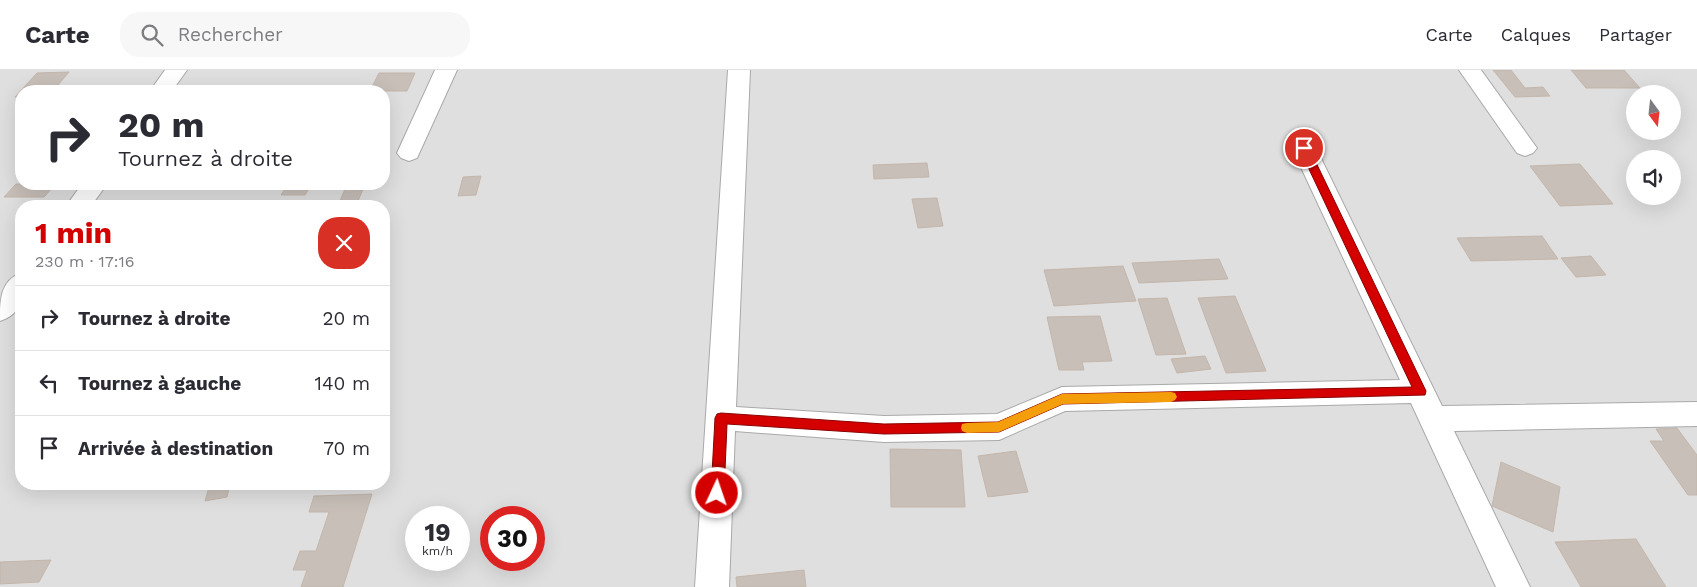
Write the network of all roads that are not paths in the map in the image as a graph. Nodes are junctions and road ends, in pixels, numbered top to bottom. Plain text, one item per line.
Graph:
1 (176, 70) edge
2 (446, 70) edge
3 (739, 70) edge
4 (1470, 70) edge
5 (165, 85) edge
6 (1304, 148) dead end
7 (1525, 148) dead end
8 (410, 153) dead end
9 (90, 190) edge
10 (83, 200) edge
11 (15, 291) edge
12 (0, 311) edge
13 (1420, 391) junction
14 (1697, 414) edge
15 (721, 418) junction
16 (1434, 419) junction
17 (712, 587) edge
18 (1513, 587) edge

1 - 5 street
2 - 8 street
3 - 15 street
4 - 7 street
6 - 13 street
9 - 10 street
11 - 12 street
13 - 15 street
13 - 16 street
14 - 16 street
15 - 17 street
16 - 18 street

